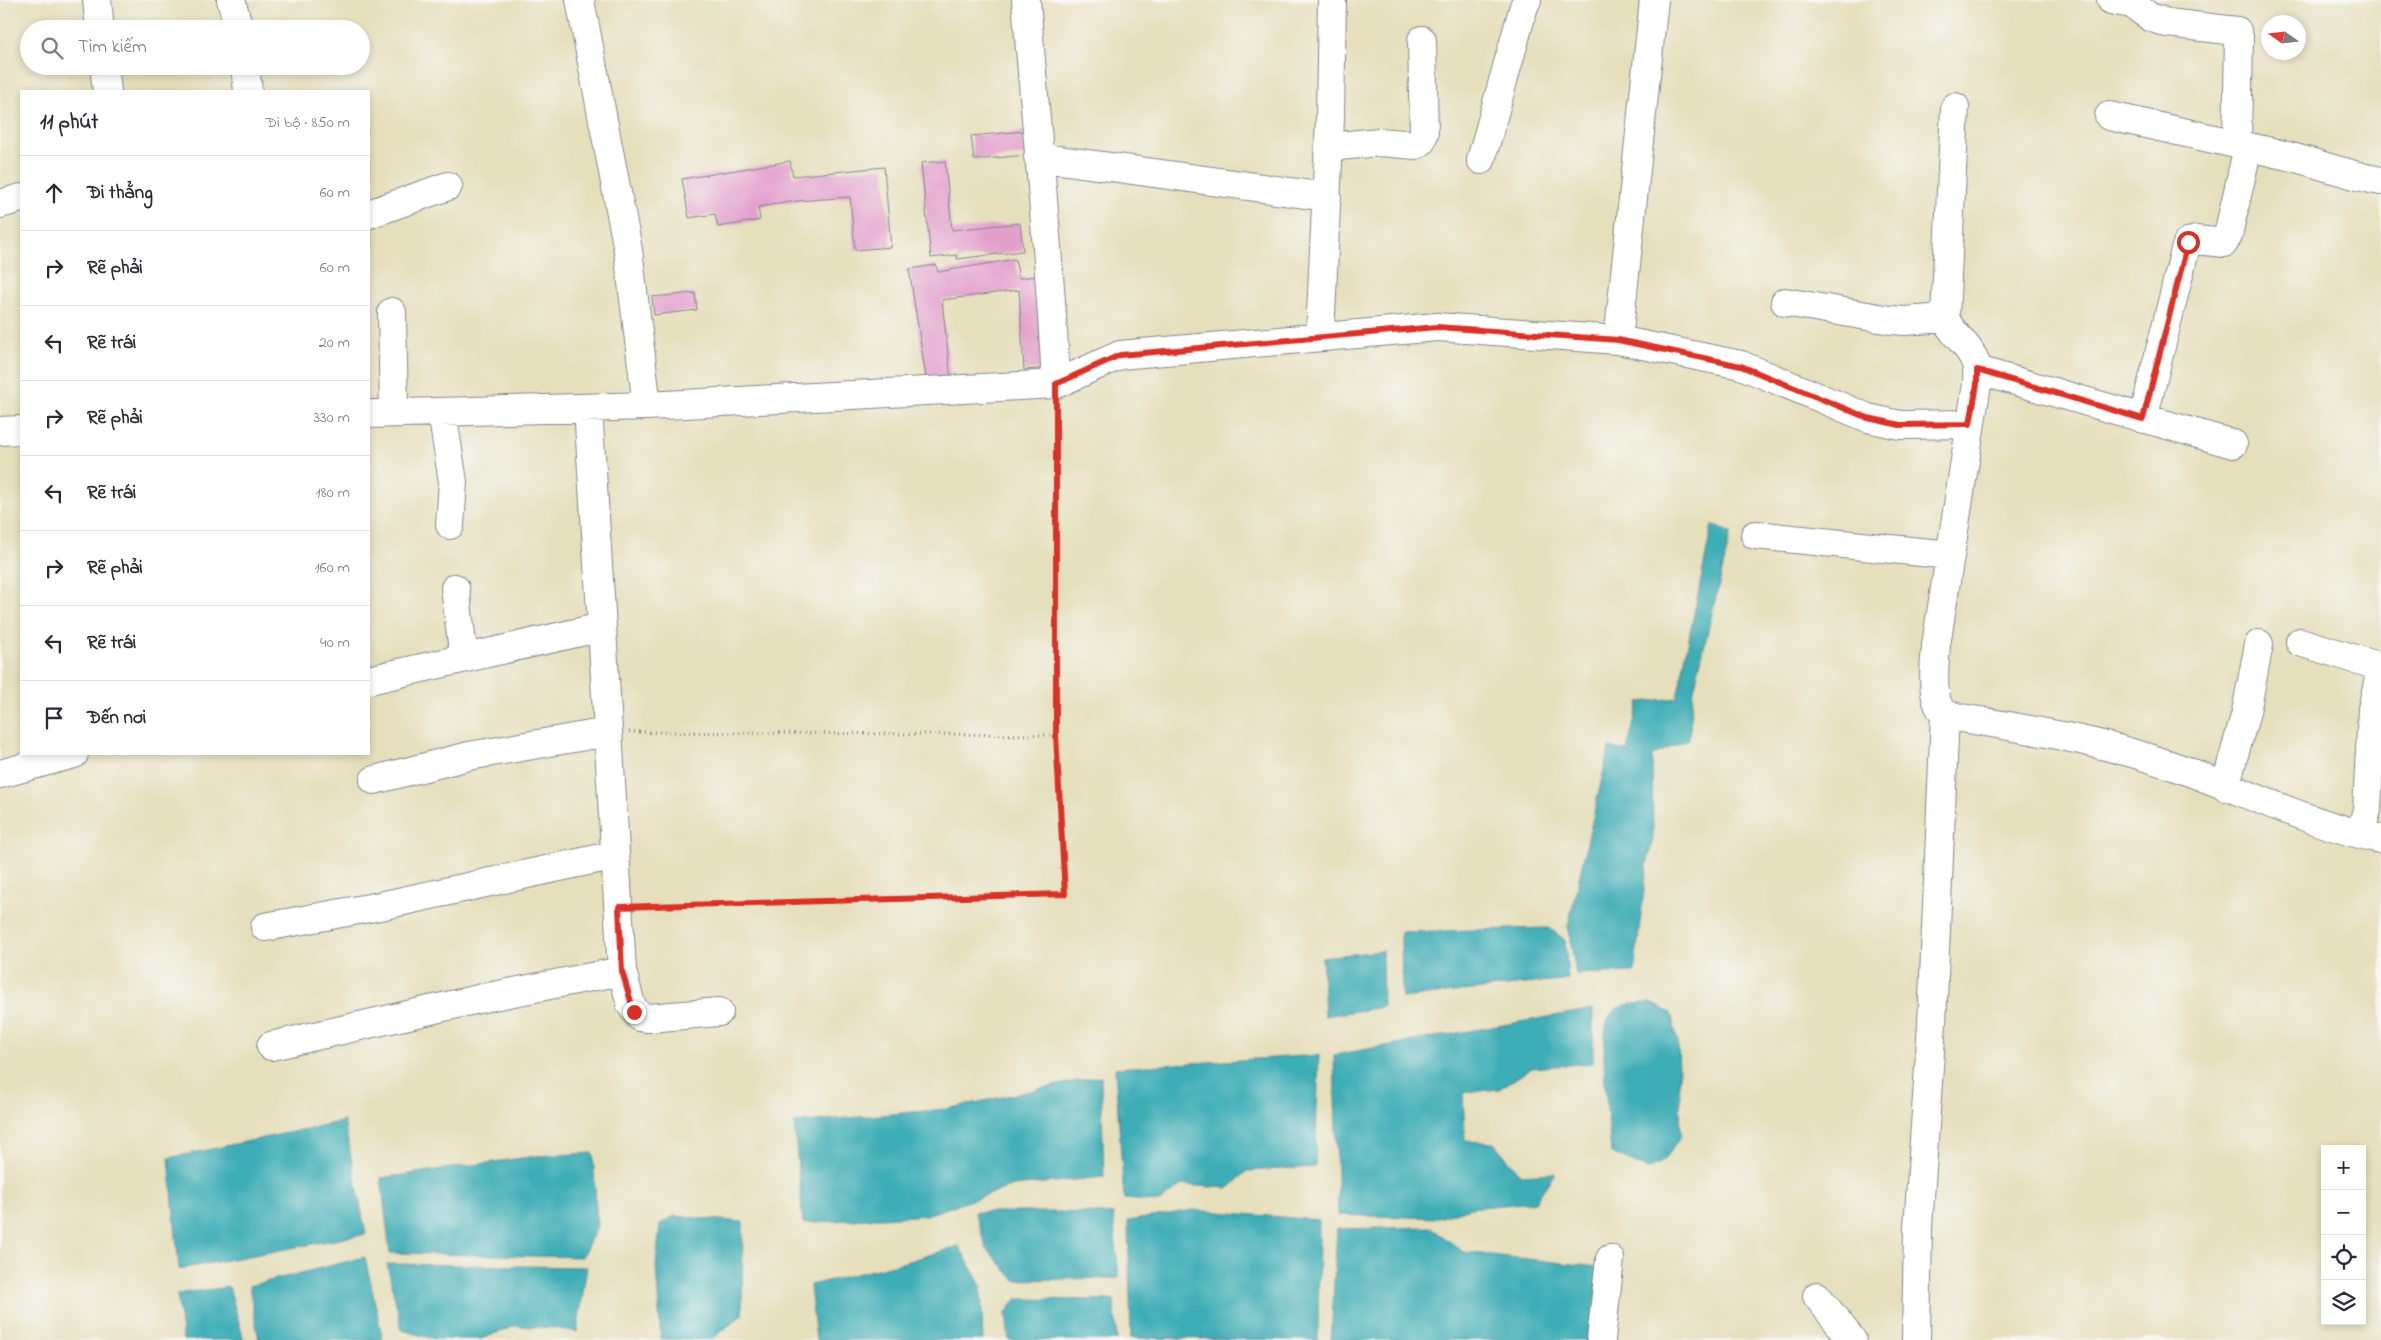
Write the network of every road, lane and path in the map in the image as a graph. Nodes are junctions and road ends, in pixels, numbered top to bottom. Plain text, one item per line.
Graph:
1 (97, 0) edge
2 (231, 0) edge
3 (580, 0) edge
4 (1026, 0) edge
5 (1332, 0) edge
6 (1527, 0) edge
7 (1650, 0) edge
8 (2111, 0) edge
9 (99, 20) edge
10 (237, 20) edge
11 (1422, 40) dead end
12 (105, 75) edge
13 (246, 75) edge
14 (107, 90) edge
15 (248, 90) edge
16 (1955, 107) dead end
17 (2108, 116) dead end
18 (2242, 146) junction
19 (1329, 147) junction
20 (1038, 157) junction
21 (1481, 160) dead end
22 (2381, 181) edge
23 (448, 186) dead end
24 (1326, 197) junction
25 (20, 198) edge
26 (0, 204) edge
27 (370, 214) edge
28 (1786, 302) dead end
29 (392, 312) dead end
30 (1945, 318) junction
31 (1320, 337) junction
32 (1618, 340) junction
33 (1977, 370) junction
34 (1056, 384) junction
35 (647, 406) junction
36 (588, 408) junction
37 (442, 412) junction
38 (381, 414) edge
39 (2143, 419) junction
40 (1970, 424) junction
41 (20, 430) edge
42 (0, 431) edge
43 (2233, 444) dead end
44 (450, 525) dead end
45 (1755, 535) dead end
46 (1950, 555) junction
47 (455, 588) dead end
48 (602, 627) junction
49 (2300, 642) dead end
50 (2259, 644) dead end
51 (464, 658) junction
52 (2381, 668) edge
53 (370, 680) edge
54 (1946, 714) junction
55 (608, 732) junction
56 (1056, 735) junction
57 (70, 755) edge
58 (0, 774) edge
59 (374, 780) dead end
60 (2225, 787) junction
61 (2370, 837) edge
62 (615, 855) junction
63 (619, 907) junction
64 (265, 927) dead end
65 (622, 971) junction
66 (719, 1012) dead end
67 (271, 1046) dead end
68 (1610, 1259) dead end
69 (1817, 1296) dead end
70 (1601, 1340) edge
71 (1852, 1340) edge
72 (1916, 1340) edge

1 - 9 street
2 - 10 street
3 - 35 street
4 - 20 street
5 - 19 street
6 - 21 street
7 - 32 street
8 - 18 street
11 - 19 street
12 - 14 street
13 - 15 street
16 - 30 street
17 - 18 street
18 - 22 street
18 - 39 street
19 - 24 street
20 - 24 street
20 - 34 street
23 - 27 street
24 - 31 street
25 - 26 street
28 - 30 street
29 - 38 street
30 - 33 street
31 - 32 street
31 - 34 street
32 - 40 street
33 - 39 street
33 - 40 street
34 - 35 street
34 - 56 path
35 - 36 street
36 - 37 street
36 - 48 street
37 - 38 street
37 - 44 street
39 - 43 street
40 - 46 street
41 - 42 street
45 - 46 street
46 - 54 street
47 - 51 street
48 - 51 street
48 - 55 street
49 - 52 street
50 - 60 street
51 - 53 street
52 - 61 street
54 - 60 street
54 - 72 street
55 - 56 path
55 - 59 street
55 - 62 street
56 - 63 path
57 - 58 street
60 - 61 street
62 - 63 street
62 - 64 street
63 - 65 street
65 - 66 street
65 - 67 street
68 - 70 street
69 - 71 street

